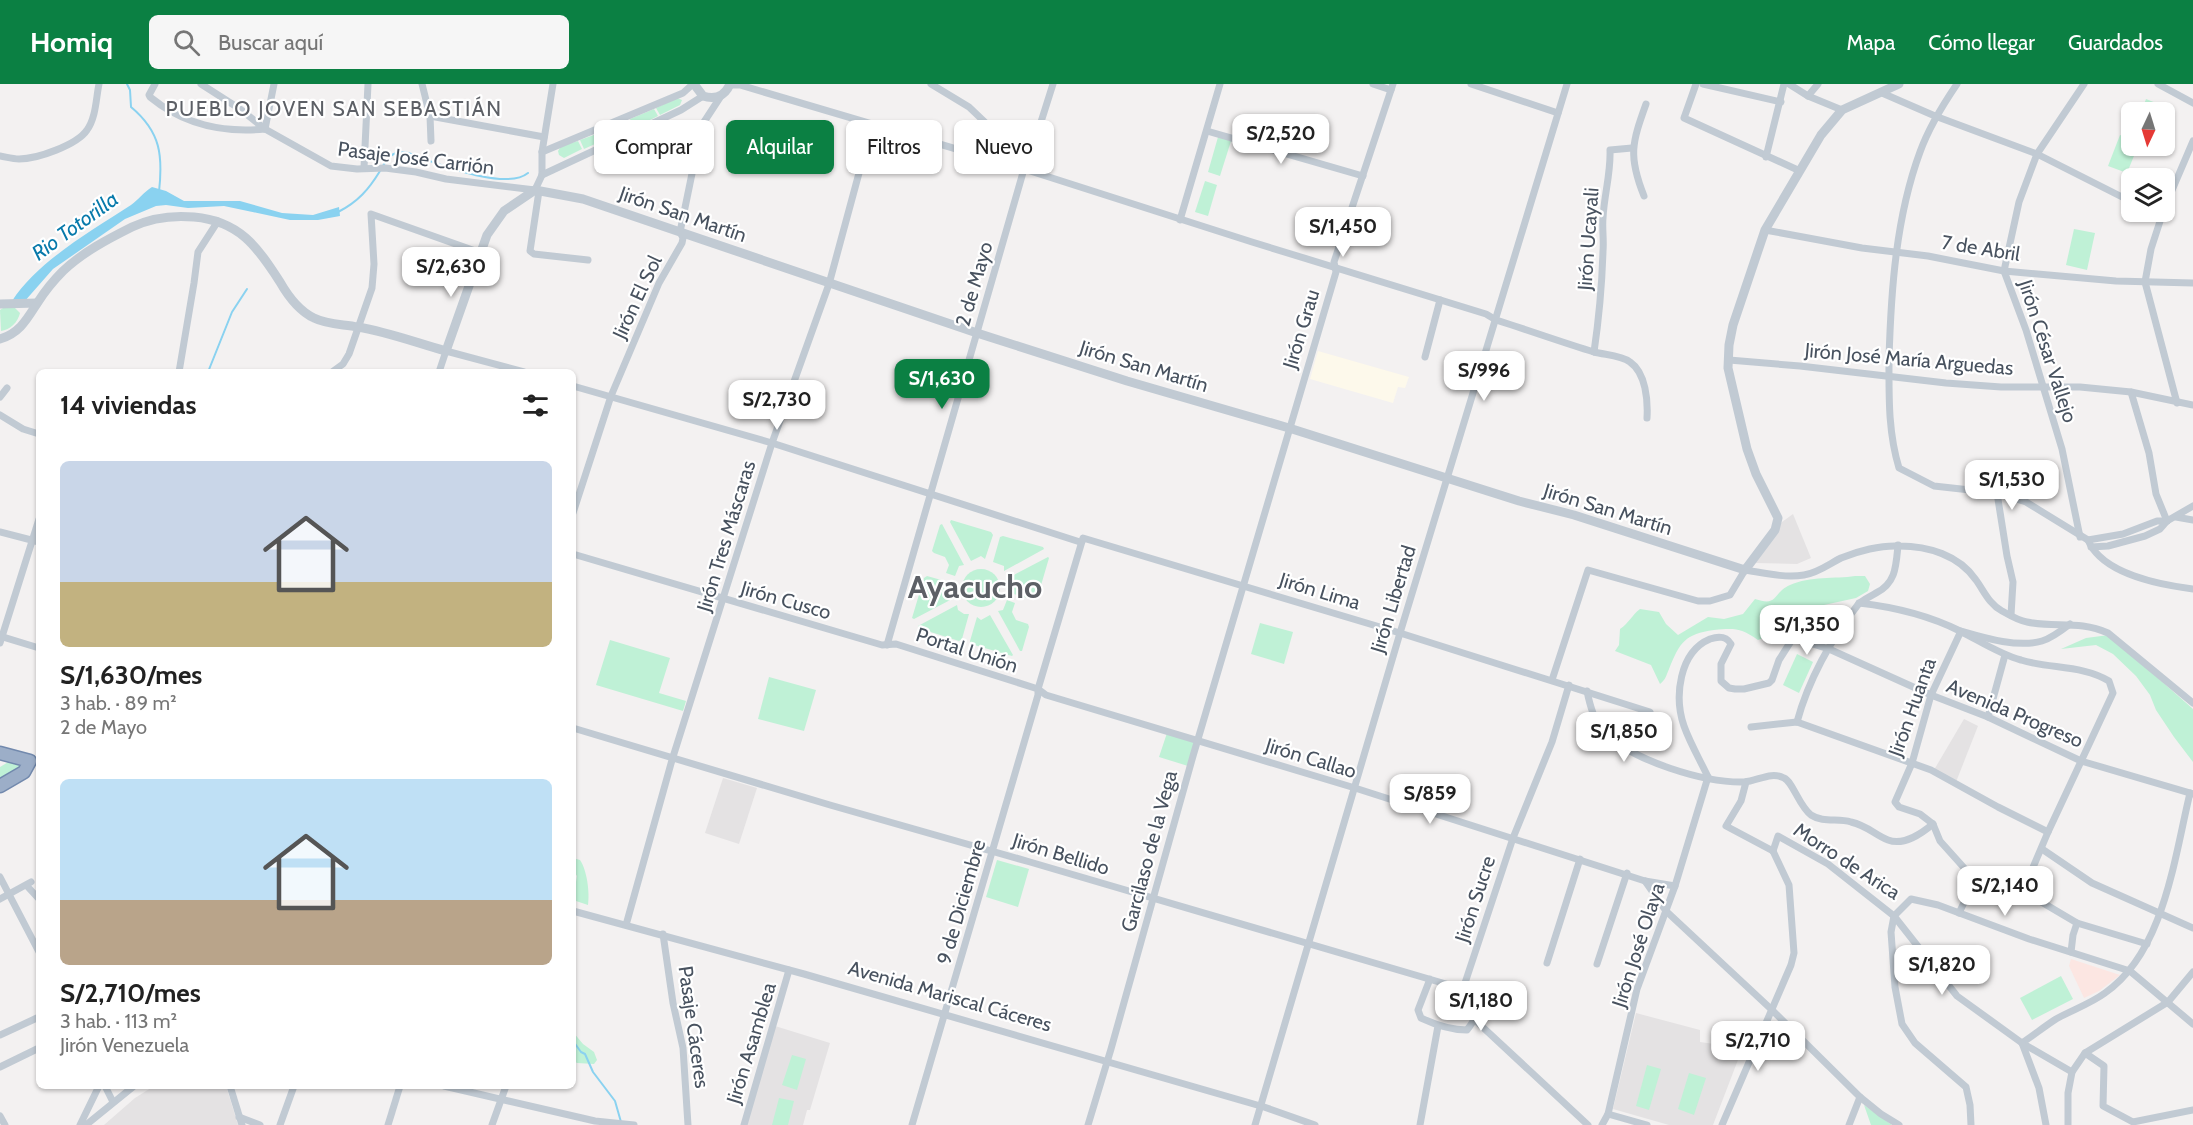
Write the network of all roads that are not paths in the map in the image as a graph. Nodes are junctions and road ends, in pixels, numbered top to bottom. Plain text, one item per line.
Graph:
1 (99, 84) edge
2 (155, 84) edge
3 (201, 84) edge
4 (274, 84) edge
5 (368, 84) edge
6 (422, 84) edge
7 (553, 84) edge
8 (694, 84) edge
9 (730, 84) edge
10 (931, 84) edge
11 (1053, 84) edge
12 (1220, 84) edge
13 (1373, 84) edge
14 (1471, 84) edge
15 (1567, 84) edge
16 (1695, 84) edge
17 (1703, 84) edge
18 (1786, 84) edge
19 (1818, 84) edge
20 (1899, 84) edge
21 (1957, 84) edge
22 (2084, 84) edge
23 (2158, 84) edge
24 (1392, 87) edge
25 (1882, 93) junction
26 (703, 96) junction
27 (721, 96) junction
28 (1808, 96) junction
29 (1781, 102) junction
30 (2193, 103) edge
31 (1646, 104) dead end
32 (1842, 110) junction
33 (1558, 113) junction
34 (430, 116) junction
35 (1935, 116) junction
36 (858, 120) edge
37 (983, 120) edge
38 (1042, 120) edge
39 (265, 129) junction
40 (1207, 131) junction
41 (544, 137) junction
42 (431, 141) dead end
43 (2193, 141) edge
44 (1632, 148) junction
45 (542, 152) junction
46 (2037, 154) junction
47 (0, 156) edge
48 (1766, 157) junction
49 (364, 168) junction
50 (1800, 171) junction
51 (859, 174) edge
52 (1023, 174) edge
53 (1039, 174) edge
54 (542, 175) junction
55 (1363, 176) junction
56 (2175, 184) edge
57 (537, 190) junction
58 (1644, 196) dead end
59 (2121, 196) edge
60 (1180, 220) junction
61 (218, 221) junction
62 (2160, 222) edge
63 (1766, 230) junction
64 (680, 232) junction
65 (1897, 252) junction
66 (481, 253) junction
67 (588, 260) dead end
68 (1334, 268) junction
69 (2004, 271) junction
70 (2145, 282) junction
71 (2193, 283) edge
72 (829, 284) junction
73 (1440, 300) junction
74 (37, 303) junction
75 (1, 304) edge
76 (1496, 320) junction
77 (359, 327) junction
78 (977, 333) junction
79 (0, 339) edge
80 (446, 351) junction
81 (1594, 352) junction
82 (1425, 357) dead end
83 (1728, 360) junction
84 (180, 369) edge
85 (336, 369) edge
86 (440, 369) edge
87 (513, 369) edge
88 (1889, 375) junction
89 (2043, 386) junction
90 (576, 387) edge
91 (7, 388) dead end
92 (2131, 392) junction
93 (611, 396) junction
94 (0, 397) edge
95 (2177, 403) junction
96 (2193, 405) edge
97 (0, 415) edge
98 (1647, 418) dead end
99 (1289, 428) junction
100 (36, 433) edge
101 (772, 442) junction
102 (1448, 477) junction
103 (1997, 493) junction
104 (932, 494) junction
105 (576, 504) edge
106 (2193, 506) edge
107 (2176, 517) junction
108 (2193, 520) edge
109 (2167, 521) junction
110 (0, 532) edge
111 (1082, 540) junction
112 (36, 541) edge
113 (2086, 542) junction
114 (1898, 545) junction
115 (576, 555) edge
116 (1744, 570) junction
117 (1243, 585) junction
118 (2193, 589) edge
119 (723, 598) junction
120 (1859, 603) junction
121 (2011, 615) junction
122 (2070, 624) junction
123 (1961, 631) junction
124 (1400, 633) junction
125 (1, 638) edge
126 (887, 645) junction
127 (36, 647) edge
128 (1829, 649) junction
129 (2005, 655) junction
130 (1552, 680) junction
131 (1569, 685) junction
132 (1038, 688) junction
133 (1587, 691) junction
134 (1931, 695) junction
135 (2193, 703) edge
136 (1650, 712) dead end
137 (1989, 717) junction
138 (1797, 722) junction
139 (1751, 727) dead end
140 (576, 729) edge
141 (1197, 741) junction
142 (3, 756) edge
143 (673, 758) junction
144 (2081, 760) junction
145 (34, 762) edge
146 (1912, 763) junction
147 (1708, 777) junction
148 (1746, 782) junction
149 (0, 786) edge
150 (1355, 788) junction
151 (2192, 793) edge
152 (1933, 824) junction
153 (2048, 832) junction
154 (1513, 838) junction
155 (2042, 849) junction
156 (1773, 851) junction
157 (993, 852) junction
158 (1580, 859) junction
159 (1627, 873) junction
160 (0, 877) edge
161 (1975, 880) junction
162 (1645, 881) junction
163 (1675, 886) junction
164 (2023, 891) junction
165 (9, 894) junction
166 (36, 894) edge
167 (0, 899) edge
168 (1153, 899) junction
169 (1666, 911) junction
170 (576, 912) edge
171 (2161, 912) junction
172 (1959, 913) junction
173 (1894, 916) junction
174 (2077, 923) junction
175 (626, 925) junction
176 (2193, 928) edge
177 (663, 934) junction
178 (1308, 943) junction
179 (2147, 944) junction
180 (36, 946) edge
181 (2071, 952) junction
182 (1547, 963) dead end
183 (1597, 964) dead end
184 (789, 970) junction
185 (2130, 971) junction
186 (2193, 972) edge
187 (1430, 979) junction
188 (1463, 989) junction
189 (2168, 1002) junction
190 (1771, 1009) junction
191 (945, 1015) junction
192 (36, 1018) edge
193 (1474, 1020) junction
194 (2193, 1024) edge
195 (1438, 1026) junction
196 (0, 1035) edge
197 (2022, 1042) junction
198 (36, 1049) edge
199 (2085, 1053) junction
200 (1107, 1062) junction
201 (0, 1067) edge
202 (2072, 1072) junction
203 (98, 1089) edge
204 (106, 1089) edge
205 (130, 1089) edge
206 (231, 1089) edge
207 (293, 1089) edge
208 (399, 1089) edge
209 (456, 1089) edge
210 (505, 1089) edge
211 (1860, 1097) junction
212 (501, 1100) junction
213 (113, 1102) junction
214 (1260, 1107) junction
215 (2193, 1110) edge
216 (1608, 1114) junction
217 (0, 1116) edge
218 (241, 1121) edge
219 (595, 1123) edge
220 (4, 1125) edge
221 (80, 1125) edge
222 (86, 1125) edge
223 (260, 1125) edge
224 (280, 1125) edge
225 (388, 1125) edge
226 (492, 1125) edge
227 (632, 1125) edge
228 (688, 1125) edge
229 (744, 1125) edge
230 (912, 1125) edge
231 (1088, 1125) edge
232 (1255, 1125) edge
233 (1315, 1125) edge
234 (1420, 1125) edge
235 (1588, 1125) edge
236 (1602, 1125) edge
237 (1647, 1125) edge
238 (1722, 1125) edge
239 (1849, 1125) edge
240 (1899, 1125) edge
241 (1971, 1125) edge
242 (2046, 1125) edge
243 (2068, 1125) edge

1 - 47 street
2 - 39 street
3 - 39 street, Pasaje José Carrión
4 - 39 street
5 - 49 street
6 - 34 street
7 - 41 street
8 - 26 street
8 - 45 street
9 - 27 street
9 - 36 street
10 - 37 street
11 - 38 street, 2 de Mayo
12 - 40 street
13 - 24 street
14 - 33 street
15 - 33 street, Jirón Libertad
16 - 48 street
17 - 29 street
18 - 28 street
18 - 29 street
19 - 28 street
20 - 25 street
21 - 35 street
22 - 46 street, Jirón César Vallejo
23 - 30 street
24 - 55 street, Jirón Grau
25 - 32 street
25 - 35 street
26 - 27 street
26 - 54 street
27 - 64 street, Jirón El Sol
28 - 32 street
29 - 48 street
31 - 44 street
32 - 50 street
33 - 76 street, Jirón Libertad
34 - 41 street
34 - 42 street
35 - 46 street
35 - 65 street
39 - 49 street, Pasaje José Carrión
40 - 55 street
40 - 60 street
41 - 45 street
43 - 56 street
44 - 58 street
44 - 81 street, Jirón Ucayali
45 - 54 street
46 - 59 street
46 - 69 street, Jirón César Vallejo
48 - 50 street
49 - 57 street, Pasaje José Carrión
50 - 63 street
51 - 72 street, Jirón Tres Máscaras
52 - 78 street, 2 de Mayo
53 - 60 street
54 - 57 street
55 - 68 street, Jirón Grau
57 - 64 street, Jirón San Martín
57 - 66 street
57 - 67 street
60 - 68 street
61 - 74 street
61 - 77 street
61 - 84 street
62 - 70 street
63 - 65 street, 7 de Abril
63 - 83 street
64 - 72 street, Jirón San Martín
64 - 93 street, Jirón El Sol
65 - 69 street, 7 de Abril
65 - 88 street
66 - 77 street
66 - 80 street
68 - 73 street
68 - 99 street, Jirón Grau
69 - 70 street, 7 de Abril
69 - 89 street, Jirón César Vallejo
70 - 71 street, 7 de Abril
70 - 95 street
72 - 78 street, Jirón San Martín
72 - 101 street, Jirón Tres Máscaras
73 - 76 street
73 - 82 street
74 - 75 street
74 - 79 street
76 - 81 street
76 - 102 street, Jirón Libertad
77 - 80 street
77 - 85 street
78 - 99 street, Jirón San Martín
78 - 104 street, 2 de Mayo
80 - 86 street
80 - 87 street
81 - 98 street
83 - 88 street, Jirón José María Arguedas
83 - 116 street
88 - 89 street, Jirón José María Arguedas
88 - 103 street
89 - 92 street, Jirón José María Arguedas
89 - 113 street, Jirón César Vallejo
90 - 93 street, Jirón Lima
91 - 94 street
92 - 95 street, Jirón José María Arguedas
92 - 109 street
93 - 101 street, Jirón Lima
93 - 105 street, Jirón El Sol
95 - 96 street, Jirón José María Arguedas
97 - 100 street
99 - 102 street, Jirón San Martín
99 - 117 street, Jirón Grau
101 - 104 street, Jirón Lima
101 - 119 street, Jirón Tres Máscaras
102 - 116 street, Jirón San Martín
102 - 124 street, Jirón Libertad
103 - 113 street
103 - 121 street
104 - 111 street, Jirón Lima
104 - 126 street, 2 de Mayo
106 - 107 street
107 - 108 street
107 - 109 street
109 - 113 street
110 - 112 street
111 - 117 street, Jirón Lima
111 - 132 street, 9 de Diciembre
112 - 125 street
113 - 118 street
114 - 116 street
114 - 120 street
114 - 121 street
115 - 119 street, Jirón Cusco
116 - 130 street
117 - 124 street, Jirón Lima
117 - 141 street, Garcilaso de la Vega
119 - 126 street, Jirón Cusco
119 - 143 street, Jirón Tres Máscaras
120 - 123 street
120 - 128 street
121 - 122 street
122 - 123 street
122 - 135 street
123 - 129 street
123 - 134 street, Jirón Huanta
124 - 130 street, Jirón Lima
124 - 150 street, Jirón Libertad
125 - 127 street
126 - 132 street, Portal Unión
128 - 134 street, Avenida Progreso
128 - 138 street
128 - 147 street, Avenida Progreso
129 - 137 street
129 - 144 street
130 - 131 street, Jirón Lima
131 - 133 street, Jirón Lima
131 - 154 street, Jirón Sucre
132 - 141 street, Jirón Callao
132 - 157 street, 9 de Diciembre
133 - 136 street, Jirón Lima
133 - 147 street
134 - 137 street, Avenida Progreso
134 - 146 street, Jirón Huanta
137 - 144 street, Avenida Progreso
138 - 139 street
138 - 146 street
140 - 143 street, Jirón Bellido
141 - 150 street, Jirón Callao
141 - 168 street, Garcilaso de la Vega
142 - 145 highway
143 - 157 street, Jirón Bellido
143 - 175 street, Jirón Tres Máscaras
144 - 151 street, Avenida Progreso
144 - 153 street
145 - 149 highway
146 - 152 street, Jirón Huanta
146 - 153 street
147 - 148 street
147 - 163 street, Jirón José Olaya
148 - 152 street
148 - 156 street, Morro de Arica
150 - 154 street, Jirón Callao
150 - 178 street, Jirón Libertad
151 - 171 street
152 - 161 street
153 - 155 street
154 - 158 street, Jirón Callao
154 - 188 street, Jirón Sucre
155 - 164 street
155 - 171 street
156 - 173 street, Morro de Arica
156 - 190 street
157 - 168 street, Jirón Bellido
157 - 191 street, 9 de Diciembre
158 - 159 street, Jirón Callao
158 - 182 street
159 - 162 street, Jirón Callao
159 - 183 street
160 - 165 street
161 - 164 street
161 - 172 street
162 - 163 street, Jirón Callao
162 - 169 street
163 - 169 street, Jirón José Olaya
164 - 174 street
165 - 166 street
165 - 167 street
165 - 180 street
168 - 178 street, Jirón Bellido
168 - 200 street, Garcilaso de la Vega
169 - 190 street
169 - 216 street, Jirón José Olaya
170 - 175 street, Avenida Mariscal Cáceres
171 - 176 street
171 - 179 street
172 - 173 street, Morro de Arica
172 - 181 street, Morro de Arica
173 - 197 street
173 - 241 street
174 - 179 street
174 - 181 street
175 - 177 street, Avenida Mariscal Cáceres
177 - 184 street, Avenida Mariscal Cáceres
177 - 228 street, Pasaje Cáceres
178 - 187 street, Jirón Bellido
178 - 214 street, Jirón Libertad
179 - 185 street
181 - 185 street, Morro de Arica
184 - 191 street, Avenida Mariscal Cáceres
184 - 229 street, Jirón Asamblea
185 - 189 street, Morro de Arica
185 - 197 street
186 - 189 street
187 - 188 street, Jirón Bellido
187 - 195 street
188 - 193 street
189 - 194 street, Morro de Arica
189 - 199 street
190 - 211 street
190 - 238 street
191 - 200 street, Avenida Mariscal Cáceres
191 - 230 street, 9 de Diciembre
192 - 196 street
193 - 195 street
193 - 235 street
195 - 234 street
197 - 202 street
197 - 242 street
198 - 201 street
199 - 202 street
199 - 215 street
200 - 214 street, Avenida Mariscal Cáceres
200 - 231 street, Garcilaso de la Vega
202 - 243 street
203 - 221 street
204 - 213 street
205 - 213 street
206 - 218 street
207 - 224 street
208 - 225 street
209 - 212 street
210 - 212 street
211 - 239 street
211 - 240 street
212 - 219 street
212 - 226 street
213 - 222 street
214 - 232 street, Jirón Libertad
214 - 233 street, Avenida Mariscal Cáceres
216 - 236 street, Jirón José Olaya
216 - 237 street
217 - 220 street
218 - 223 street
219 - 227 street

